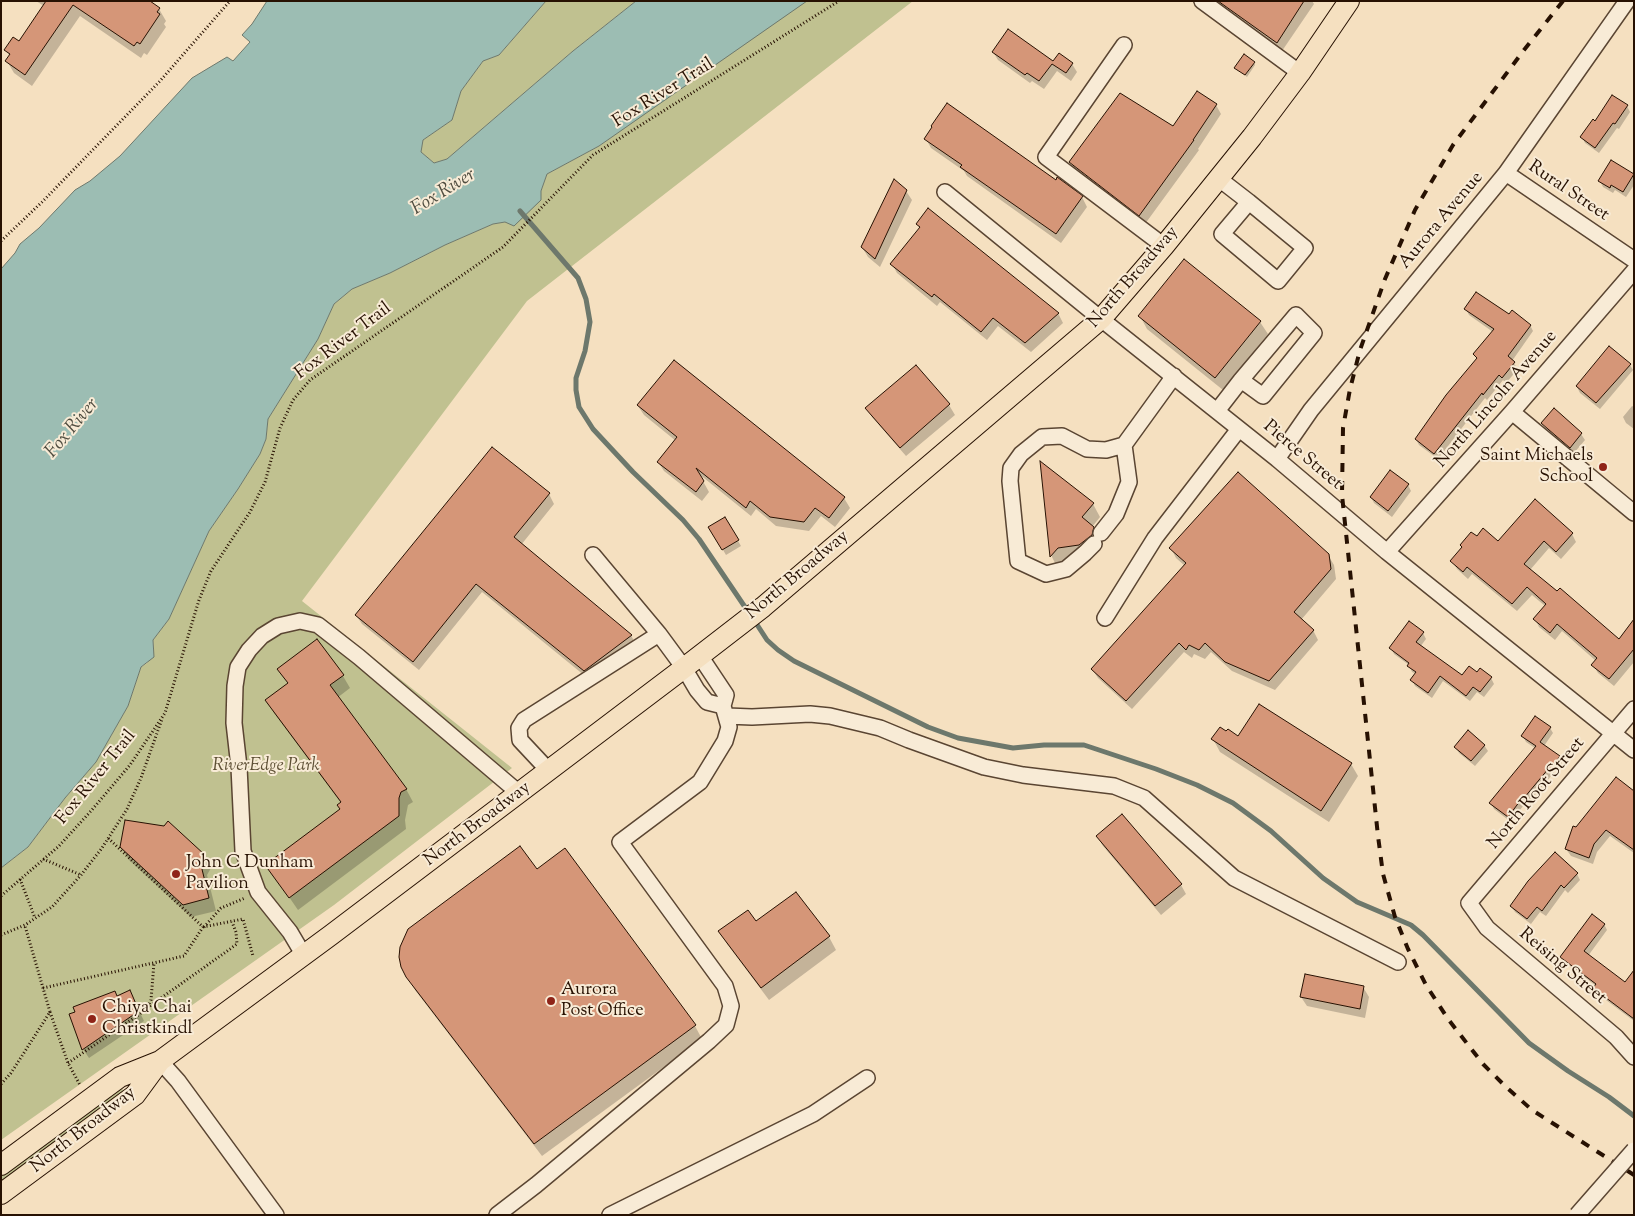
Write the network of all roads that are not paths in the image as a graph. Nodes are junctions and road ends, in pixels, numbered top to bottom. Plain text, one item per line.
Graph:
1 (1202, 1) edge
2 (1349, 1) edge
3 (1627, 1) edge
4 (1124, 45) dead end
5 (1300, 73) junction
6 (1506, 173) junction
7 (1218, 178) junction
8 (944, 192) dead end
9 (1249, 202) junction
10 (1164, 246) junction
11 (1634, 260) edge
12 (1634, 271) edge
13 (1101, 319) junction
14 (1174, 376) junction
15 (1241, 380) junction
16 (1218, 411) junction
17 (1512, 412) junction
18 (1240, 429) junction
19 (1124, 445) junction
20 (1277, 459) junction
21 (1630, 504) edge
22 (1387, 552) junction
23 (594, 556) dead end
24 (1105, 618) dead end
25 (659, 634) junction
26 (700, 656) junction
27 (684, 668) junction
28 (1634, 709) edge
29 (725, 711) junction
30 (1613, 732) junction
31 (1634, 750) edge
32 (549, 771) junction
33 (519, 793) junction
34 (1469, 903) joint
35 (303, 954) junction
36 (1398, 962) dead end
37 (1634, 1057) edge
38 (160, 1061) junction
39 (868, 1078) dead end
40 (1634, 1150) edge
41 (1, 1165) edge
42 (1, 1194) edge
43 (276, 1215) edge
44 (497, 1215) edge
45 (610, 1215) edge
46 (1577, 1215) edge

1 - 5 street
2 - 5 main road, North Broadway
3 - 6 street, Aurora Avenue
4 - 10 street
5 - 7 main road, North Broadway
6 - 11 street, Rural Street
6 - 20 street, Aurora Avenue
7 - 9 street
7 - 10 main road, North Broadway
8 - 13 street, Pierce Street
9 - 9 street
10 - 13 main road, North Broadway
12 - 17 street, North Lincoln Avenue
13 - 14 street, Pierce Street
13 - 26 main road, North Broadway
14 - 16 street, Pierce Street
14 - 19 street
15 - 15 street
15 - 16 street
16 - 18 street, Pierce Street
17 - 21 street
17 - 22 street, North Lincoln Avenue
18 - 20 street, Pierce Street
18 - 24 street
19 - 19 street
20 - 22 street, Pierce Street
22 - 30 street, Pierce Street
23 - 25 street
25 - 27 street
25 - 32 street
26 - 27 main road, North Broadway
26 - 29 street
27 - 29 street
27 - 32 main road, North Broadway
28 - 30 street, North Root Street
29 - 36 street
29 - 44 street
30 - 31 street, Pierce Street
30 - 34 street, North Root Street
32 - 33 main road, North Broadway
33 - 35 main road, North Broadway
33 - 35 street
34 - 37 street, Reising Street
35 - 38 main road, North Broadway
38 - 41 main road, North Broadway
38 - 42 main road, North Broadway
38 - 43 street
39 - 45 street
40 - 46 street, bridge

